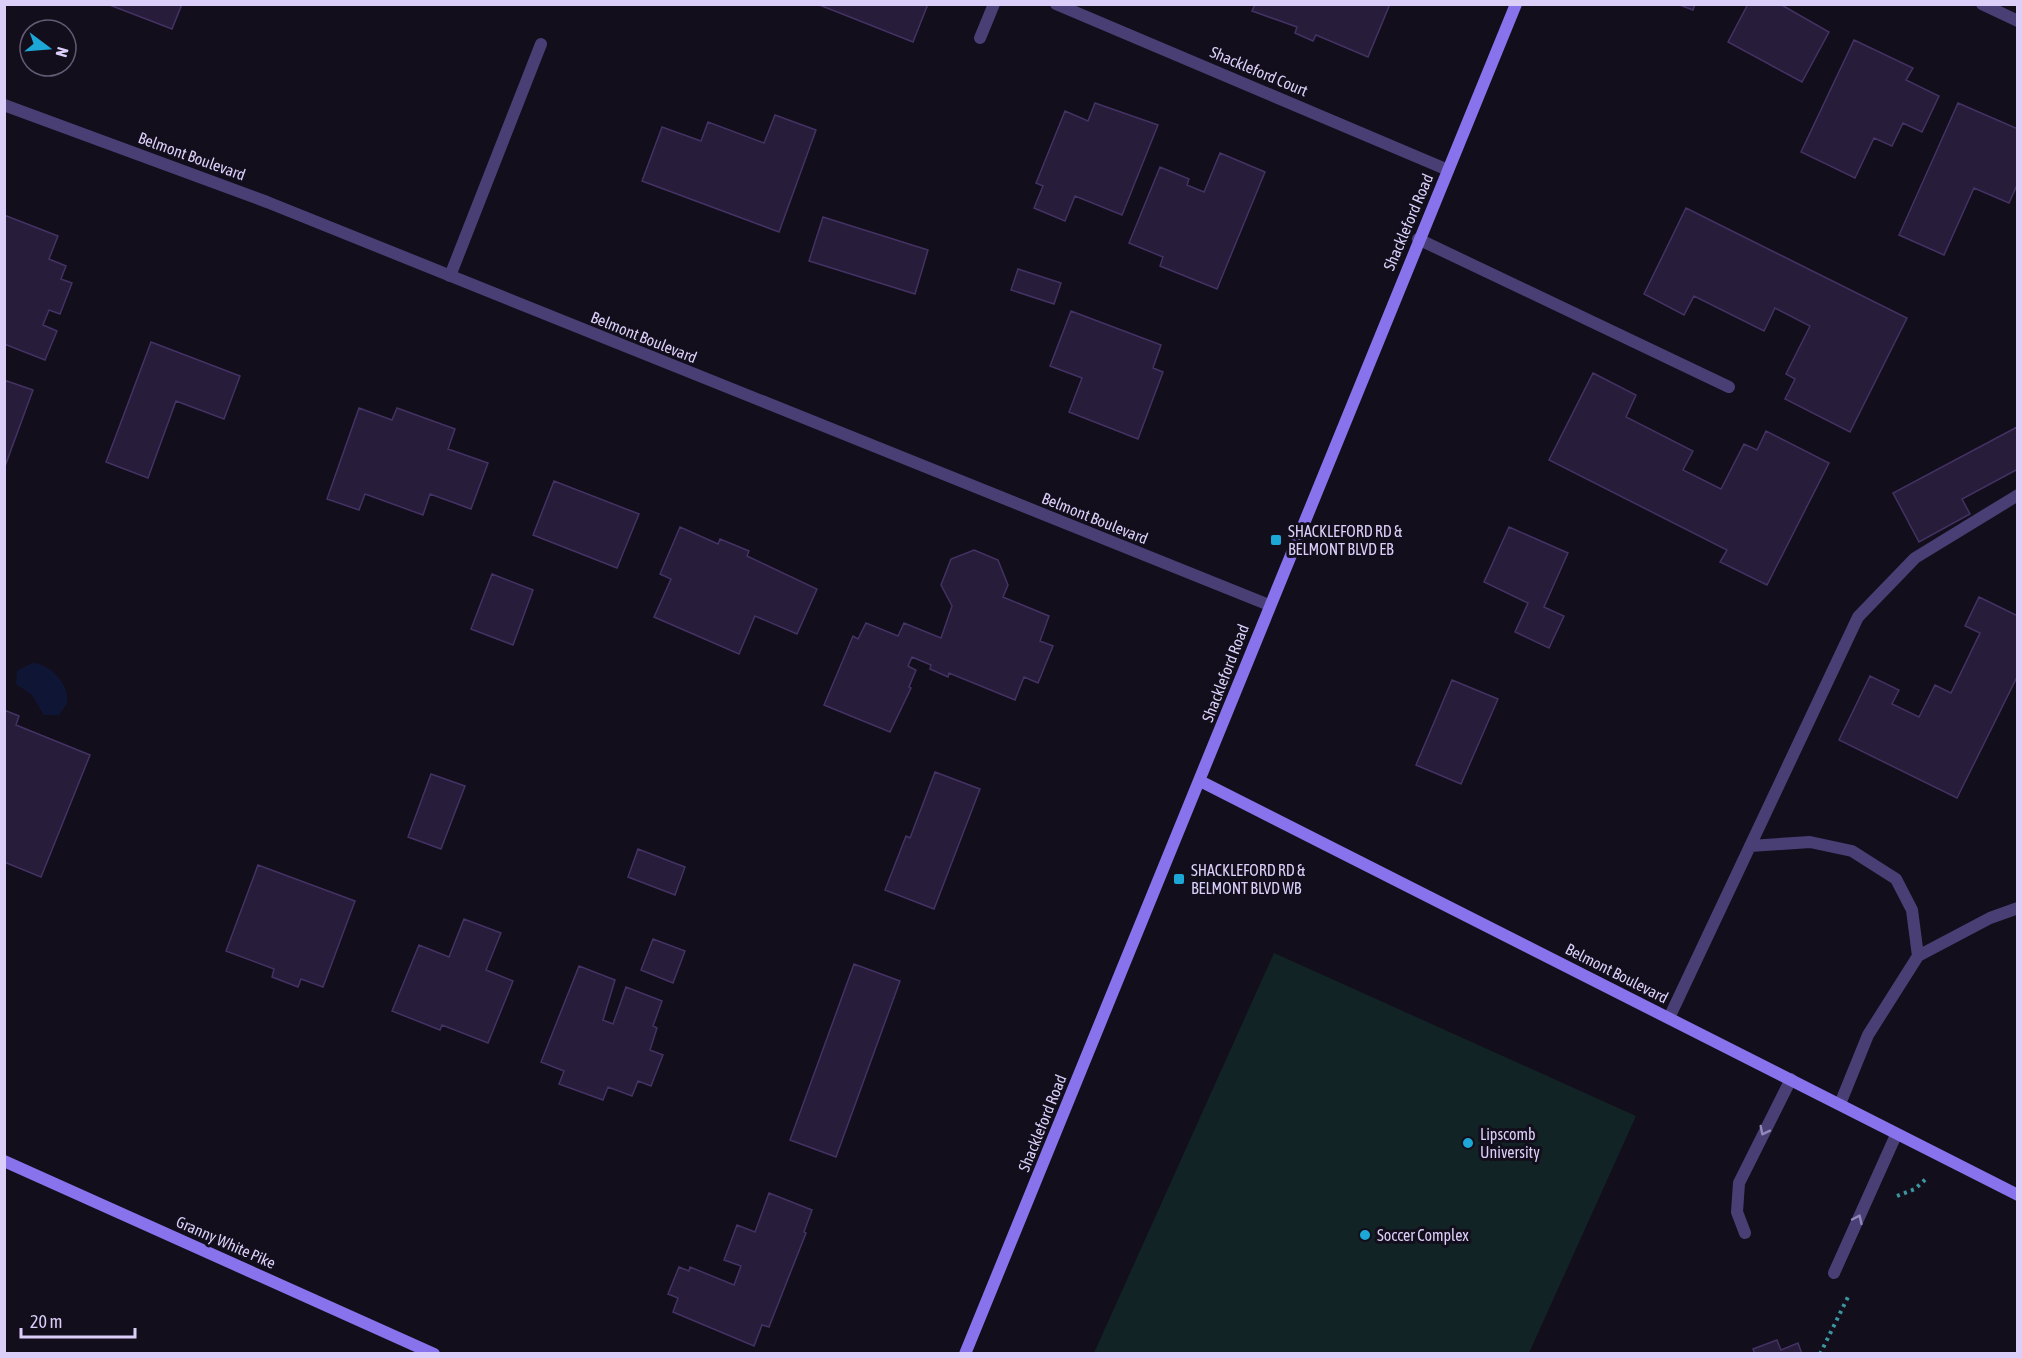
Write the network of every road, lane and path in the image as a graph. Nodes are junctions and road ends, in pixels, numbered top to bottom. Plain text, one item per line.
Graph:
1 (994, 4) edge
2 (1056, 4) edge
3 (1516, 4) edge
4 (1982, 4) edge
5 (2018, 21) edge
6 (980, 38) dead end
7 (541, 44) dead end
8 (4, 105) edge
9 (1448, 170) junction
10 (1419, 239) junction
11 (450, 276) junction
12 (1729, 387) dead end
13 (2018, 495) edge
14 (1269, 605) junction
15 (1200, 781) junction
16 (1750, 846) junction
17 (2018, 908) edge
18 (1918, 956) junction
19 (1669, 1018) junction
20 (1791, 1079) junction
21 (1840, 1104) junction
22 (1896, 1135) junction
23 (4, 1161) edge
24 (2018, 1195) edge
25 (1745, 1233) dead end
26 (1834, 1273) dead end
27 (434, 1353) edge
28 (965, 1353) edge

1 - 6 street
2 - 9 street, Shackleford Court
3 - 9 street, Shackleford Road
4 - 5 street
7 - 11 street
8 - 11 street, Belmont Boulevard
9 - 10 street, Shackleford Road
10 - 12 street
10 - 14 street, Shackleford Road
11 - 14 street, Belmont Boulevard
13 - 16 street
14 - 15 street, Shackleford Road
15 - 19 street, Belmont Boulevard
15 - 28 street, Shackleford Road
16 - 18 street
16 - 19 street
17 - 18 street
18 - 21 street
19 - 20 street, Belmont Boulevard
20 - 21 street, Belmont Boulevard
20 -> 25 street
21 - 22 street, Belmont Boulevard
22 - 24 street, Belmont Boulevard
26 -> 22 street
23 - 27 street, Granny White Pike

